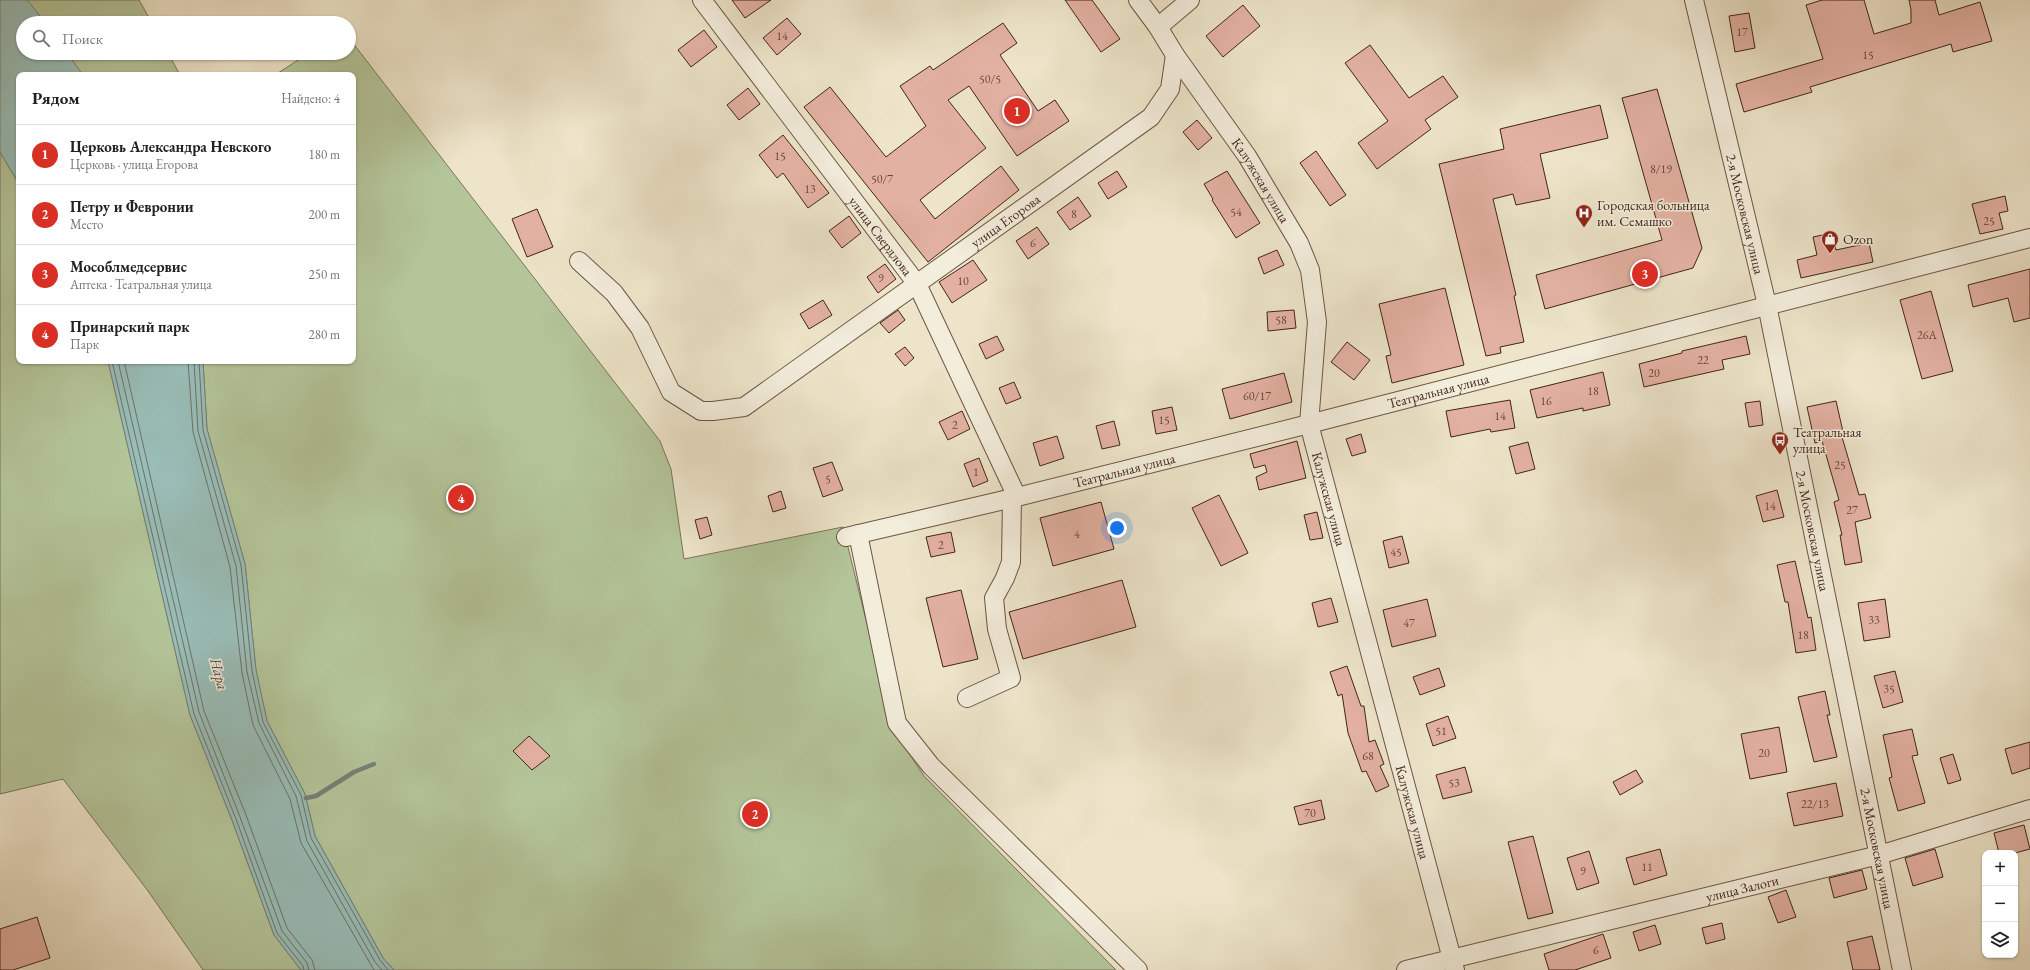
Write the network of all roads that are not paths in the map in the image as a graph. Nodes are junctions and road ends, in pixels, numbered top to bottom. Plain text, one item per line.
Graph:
1 (702, 0) edge
2 (1138, 0) edge
3 (1190, 0) edge
4 (1694, 0) edge
5 (1158, 27) junction
6 (1176, 55) junction
7 (2030, 238) edge
8 (579, 261) dead end
9 (917, 284) junction
10 (1767, 305) junction
11 (1309, 424) junction
12 (1014, 498) junction
13 (967, 698) dead end
14 (2030, 808) edge
15 (1879, 855) junction
16 (1453, 964) edge
17 (1138, 970) edge
18 (1406, 970) edge
19 (1902, 970) edge

1 - 9 street, улица Свердлова
2 - 5 street
3 - 5 street
4 - 10 street, 2-я Московская улица
5 - 6 street
6 - 9 street, улица Егорова
6 - 11 street, Калужская улица
7 - 10 street, Театральная улица
8 - 9 street, улица Егорова
9 - 12 street, улица Свердлова
10 - 11 street, Театральная улица
10 - 15 street, 2-я Московская улица
11 - 12 street, Театральная улица
11 - 16 street, Калужская улица
12 - 13 street
12 - 17 street, Театральная улица
14 - 15 street, улица Залоги
15 - 16 street, улица Залоги
15 - 19 street, 2-я Московская улица
16 - 18 street, улица Залоги

